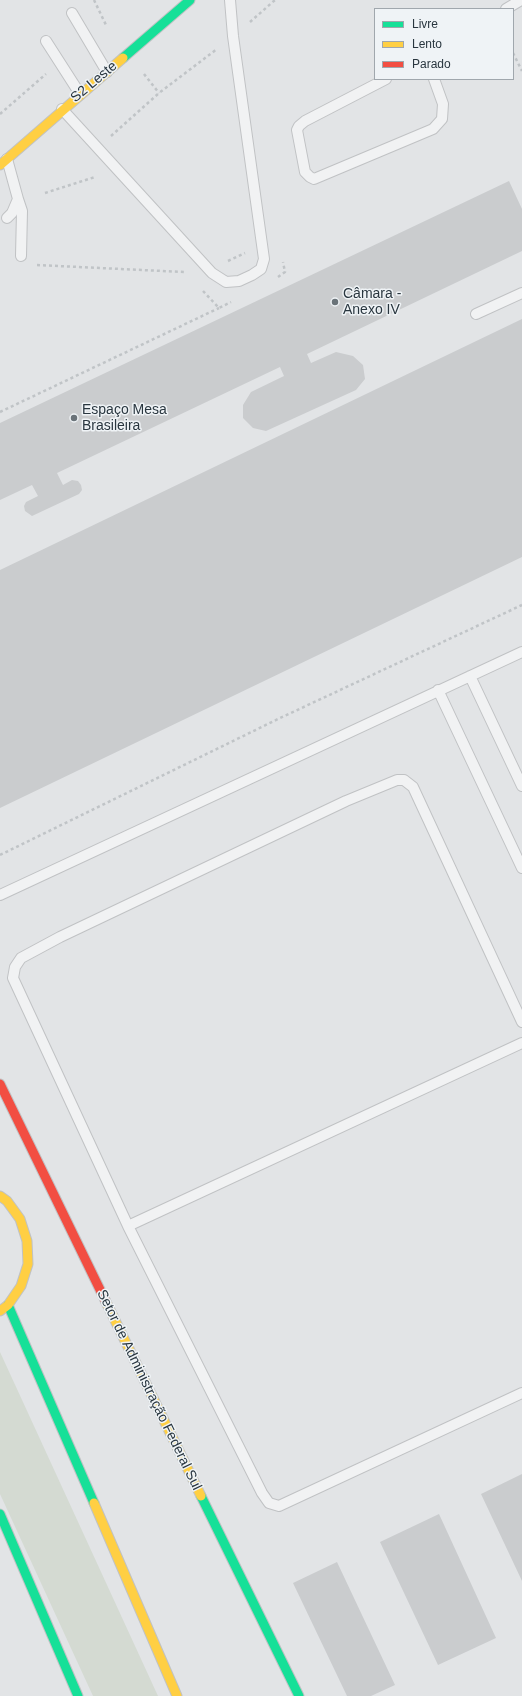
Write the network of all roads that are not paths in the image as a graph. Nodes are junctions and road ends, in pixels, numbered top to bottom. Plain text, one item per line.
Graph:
1 (190, 0) edge
2 (230, 0) edge
3 (521, 0) edge
4 (508, 8) edge
5 (72, 13) dead end
6 (46, 41) dead end
7 (107, 72) junction
8 (384, 80) edge
9 (434, 80) edge
10 (80, 94) junction
11 (62, 109) junction
12 (3, 162) edge
13 (18, 199) junction
14 (7, 218) dead end
15 (21, 256) dead end
16 (522, 293) edge
17 (476, 314) dead end
18 (522, 652) edge
19 (470, 676) junction
20 (438, 690) junction
21 (522, 786) edge
22 (522, 868) edge
23 (0, 895) edge
24 (522, 1022) edge
25 (522, 1043) edge
26 (0, 1084) edge
27 (0, 1196) edge
28 (128, 1226) junction
29 (8, 1304) junction
30 (0, 1310) edge
31 (522, 1393) edge
32 (0, 1514) edge
33 (78, 1696) edge
34 (177, 1696) edge
35 (299, 1696) edge

1 - 7 street, S2 Leste
2 - 11 lane
3 - 4 lane
5 - 7 lane
6 - 10 lane
7 - 10 street, S2 Leste
8 - 9 lane
10 - 11 street, S2 Leste
11 - 12 street, S2 Leste
12 - 13 lane
13 - 14 lane
13 - 15 lane
16 - 17 lane
18 - 19 lane
19 - 20 lane
19 - 21 lane
20 - 22 lane
20 - 23 lane
24 - 28 lane
25 - 28 lane
26 - 35 street, Setor de Administração Federal Sul
27 - 29 street
28 - 31 lane
29 - 30 street
29 - 34 street
32 - 33 street

